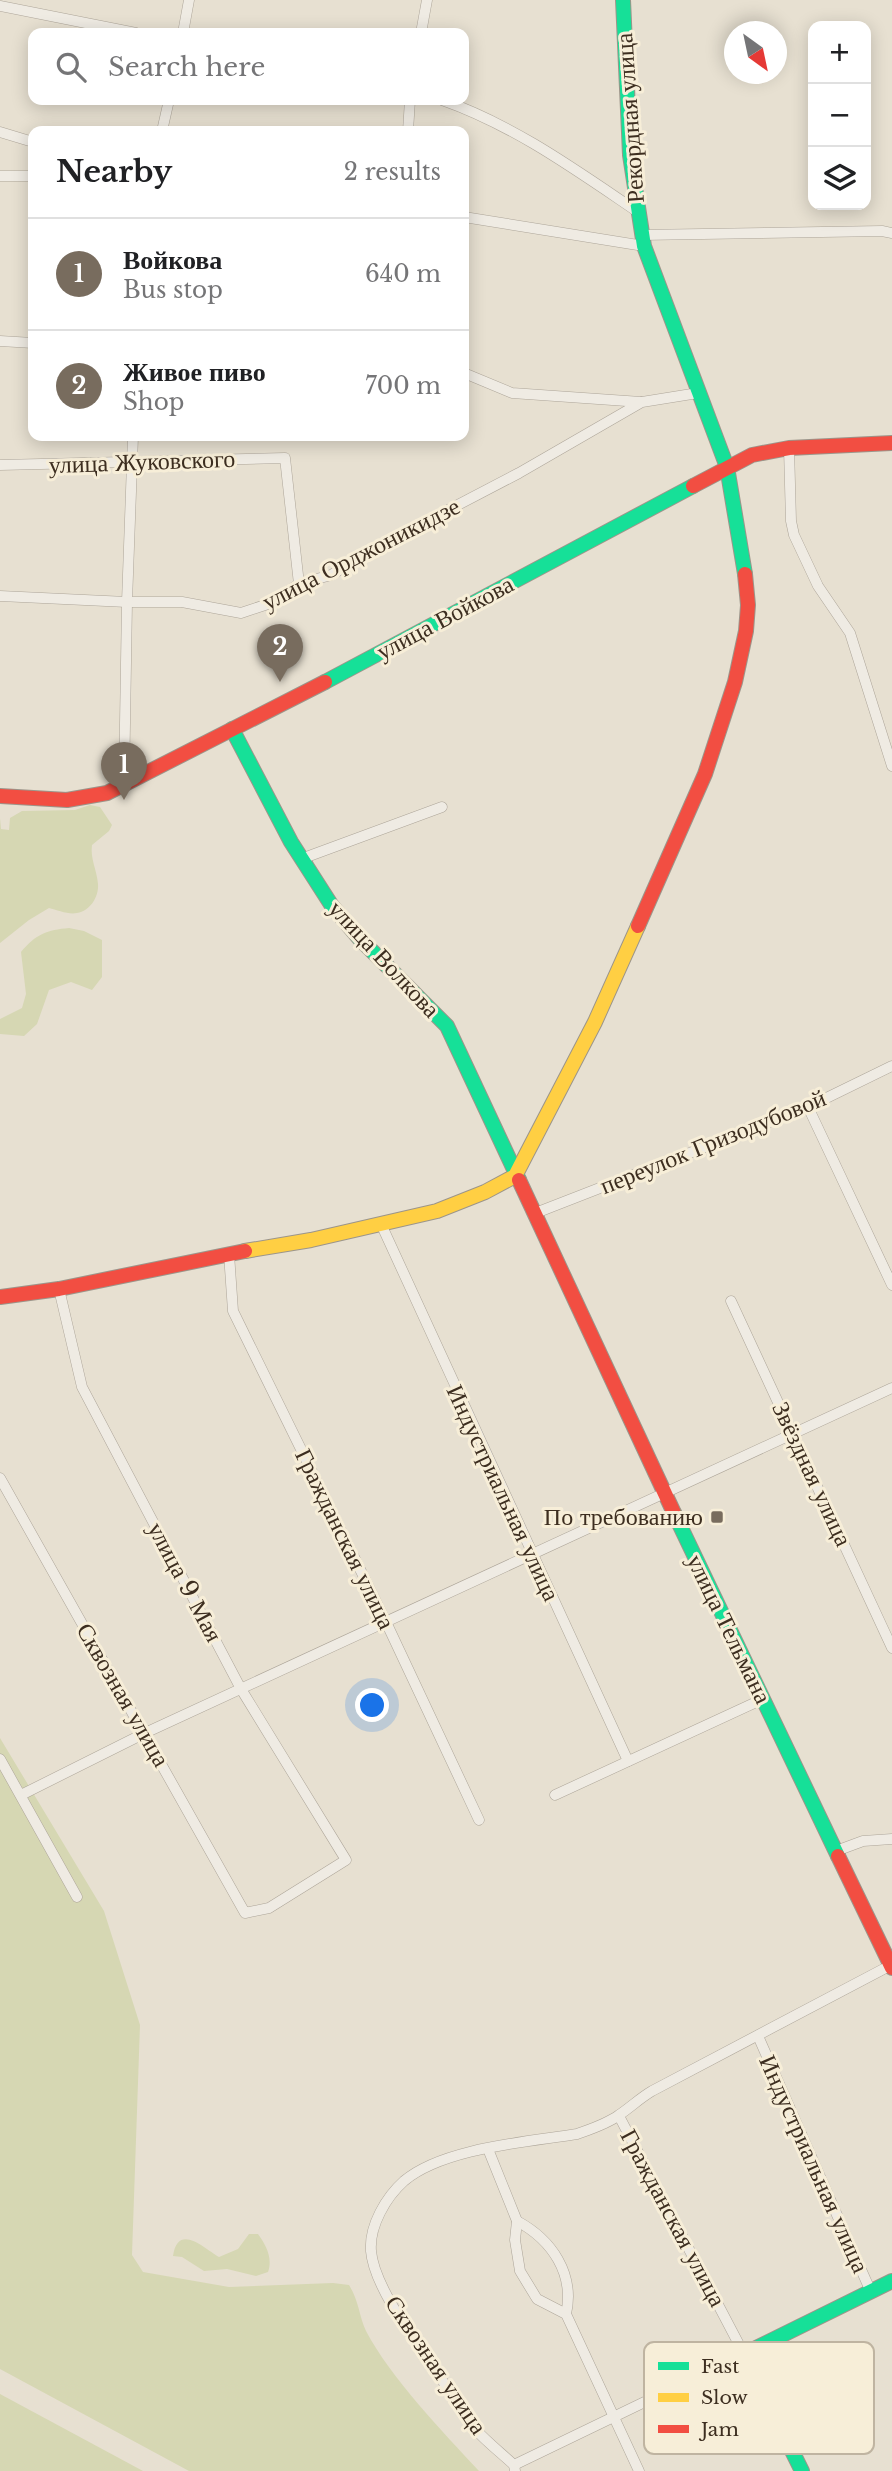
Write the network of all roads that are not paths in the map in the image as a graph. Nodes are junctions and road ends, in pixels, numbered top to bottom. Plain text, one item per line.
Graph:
1 (188, 0) edge
2 (427, 0) edge
3 (623, 0) edge
4 (0, 6) edge
5 (111, 28) edge
6 (184, 28) edge
7 (422, 28) edge
8 (168, 105) edge
9 (410, 105) edge
10 (455, 105) edge
11 (163, 126) edge
12 (408, 126) edge
13 (0, 132) edge
14 (28, 140) edge
15 (0, 176) edge
16 (28, 176) edge
17 (635, 210) junction
18 (469, 218) edge
19 (892, 233) edge
20 (643, 241) junction
21 (0, 341) edge
22 (28, 342) edge
23 (469, 375) edge
24 (698, 393) junction
25 (642, 402) junction
26 (133, 441) edge
27 (892, 443) edge
28 (789, 448) junction
29 (132, 464) junction
30 (0, 465) edge
31 (727, 467) junction
32 (299, 584) junction
33 (0, 596) edge
34 (127, 602) junction
35 (232, 729) junction
36 (892, 766) edge
37 (124, 784) junction
38 (0, 796) edge
39 (442, 807) dead end
40 (301, 859) junction
41 (892, 1066) edge
42 (807, 1107) junction
43 (515, 1176) junction
44 (533, 1214) junction
45 (381, 1224) junction
46 (229, 1254) junction
47 (892, 1285) edge
48 (59, 1289) junction
49 (0, 1297) edge
50 (731, 1301) dead end
51 (892, 1388) edge
52 (793, 1434) junction
53 (0, 1478) edge
54 (664, 1493) junction
55 (532, 1554) junction
56 (386, 1622) junction
57 (892, 1648) edge
58 (241, 1689) junction
59 (763, 1699) junction
60 (145, 1733) junction
61 (0, 1759) edge
62 (628, 1761) junction
63 (21, 1795) junction
64 (555, 1795) dead end
65 (479, 1820) dead end
66 (892, 1839) edge
67 (836, 1851) junction
68 (77, 1896) dead end
69 (245, 1913) joint
70 (891, 1966) edge
71 (758, 2036) junction
72 (619, 2116) junction
73 (488, 2149) junction
74 (517, 2221) junction
75 (892, 2281) edge
76 (871, 2292) junction
77 (566, 2314) junction
78 (738, 2342) edge
79 (769, 2342) edge
80 (644, 2403) edge
81 (614, 2418) junction
82 (794, 2454) edge
83 (514, 2468) edge
84 (639, 2471) edge
85 (802, 2471) edge

1 - 6 street
2 - 7 street
3 - 17 street, Рекордная улица
4 - 5 street
8 - 11 street
9 - 12 street
10 - 17 street
13 - 14 street
15 - 16 street
17 - 20 street, Рекордная улица
18 - 20 street
19 - 20 street
20 - 24 street, Рекордная улица
21 - 22 street
23 - 25 street
24 - 25 street, улица Орджоникидзе
24 - 31 street, Рекордная улица
25 - 32 street, улица Орджоникидзе
26 - 29 street
27 - 28 street, улица Войкова
28 - 31 street, улица Войкова
28 - 36 street
29 - 30 street, улица Жуковского
29 - 32 street, улица Жуковского
29 - 34 street
31 - 35 street, улица Войкова
31 - 43 street, Рекордная улица
32 - 34 street, улица Орджоникидзе
33 - 34 street, улица Орджоникидзе
34 - 37 street
35 - 37 street, улица Войкова
35 - 40 street, улица Волкова
37 - 38 street, улица Войкова
39 - 40 street
40 - 43 street, улица Волкова
41 - 42 street, переулок Гризодубовой
42 - 44 street, переулок Гризодубовой
42 - 47 street
43 - 44 street, улица Тельмана
43 - 45 street
44 - 54 street, улица Тельмана
45 - 46 street
45 - 55 street, Индустриальная улица
46 - 48 street
46 - 56 street, Гражданская улица
48 - 49 street
48 - 58 street, улица 9 Мая
50 - 52 street, Звёздная улица
51 - 52 street
52 - 54 street
52 - 57 street, Звёздная улица
53 - 60 street, Сквозная улица
54 - 55 street
54 - 59 street, улица Тельмана
55 - 56 street
55 - 62 street, Индустриальная улица
56 - 58 street
56 - 65 street, Гражданская улица
58 - 60 street
58 - 69 street, улица 9 Мая
59 - 62 street
59 - 67 street, улица Тельмана
60 - 63 street
60 - 69 street, Сквозная улица
61 - 63 street
62 - 64 street
63 - 68 street
66 - 67 street
67 - 70 street, улица Тельмана
70 - 71 street
71 - 72 street
71 - 76 street, Индустриальная улица
72 - 73 street
72 - 78 street, Гражданская улица
73 - 74 street
73 - 83 street, Сквозная улица
74 - 77 street
74 - 77 street
75 - 76 street
76 - 79 street
77 - 81 street
80 - 81 street
81 - 83 street
81 - 84 street
82 - 85 street, Гражданская улица

